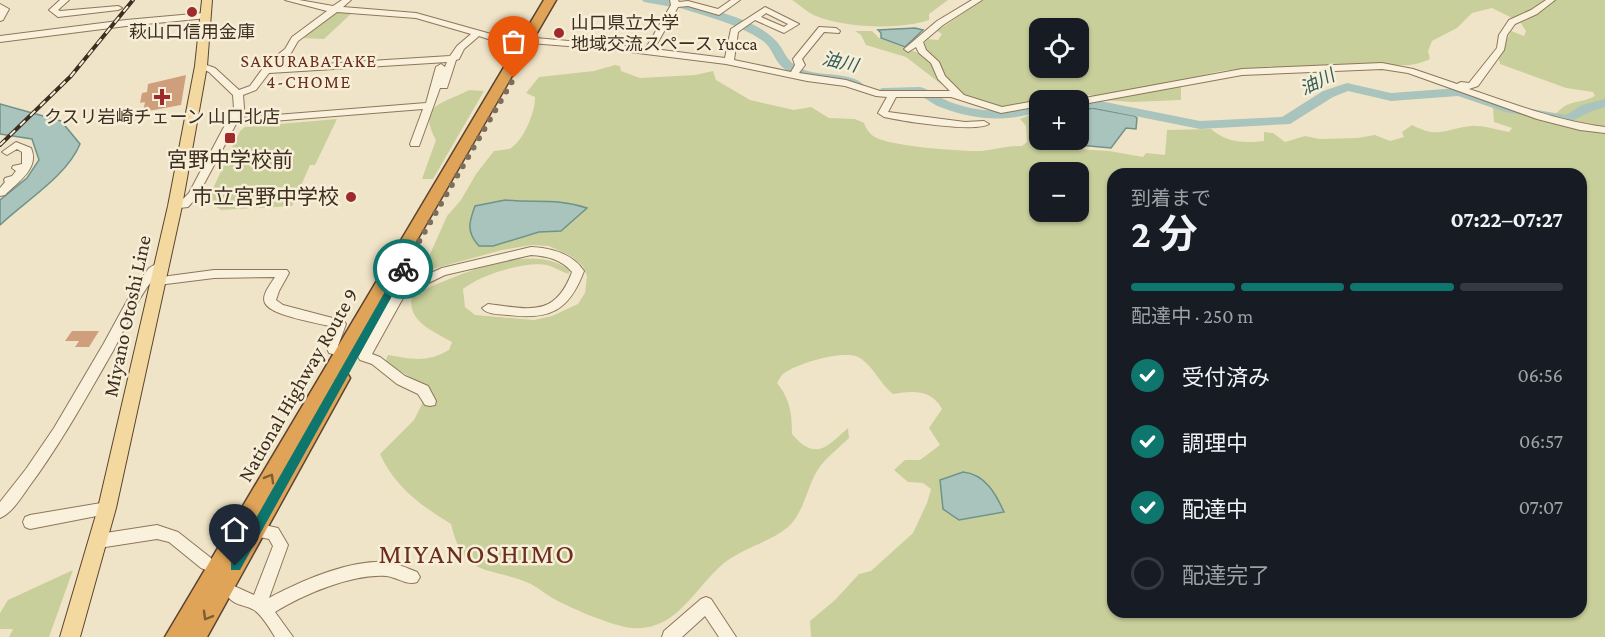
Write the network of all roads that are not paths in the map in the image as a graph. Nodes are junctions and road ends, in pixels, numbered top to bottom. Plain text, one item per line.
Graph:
1 (65, 0) edge
2 (124, 0) edge
3 (207, 0) edge
4 (289, 0) edge
5 (347, 0) edge
6 (550, 0) edge
7 (558, 0) edge
8 (739, 0) edge
9 (978, 0) edge
10 (1551, 0) edge
11 (674, 3) edge
12 (0, 6) edge
13 (118, 8) junction
14 (334, 9) junction
15 (204, 16) junction
16 (755, 17) dead end
17 (0, 18) edge
18 (102, 26) junction
19 (836, 31) dead end
20 (477, 34) junction
21 (0, 39) edge
22 (532, 41) junction
23 (918, 41) junction
24 (908, 49) dead end
25 (648, 52) junction
26 (452, 59) junction
27 (729, 62) junction
28 (201, 66) junction
29 (441, 67) dead end
30 (266, 70) junction
31 (793, 75) junction
32 (1445, 83) junction
33 (444, 86) dead end
34 (238, 94) junction
35 (892, 96) junction
36 (960, 96) junction
37 (1089, 100) edge
38 (1029, 105) edge
39 (427, 106) junction
40 (233, 121) junction
41 (984, 124) dead end
42 (1605, 130) edge
43 (415, 144) dead end
44 (7, 152) dead end
45 (0, 194) edge
46 (175, 206) junction
47 (159, 273) junction
48 (399, 285) junction
49 (488, 308) dead end
50 (343, 352) junction
51 (430, 401) dead end
52 (107, 508) junction
53 (0, 512) edge
54 (30, 522) dead end
55 (248, 529) junction
56 (99, 541) junction
57 (206, 563) dead end
58 (412, 577) dead end
59 (234, 593) dead end
60 (262, 607) junction
61 (70, 637) edge
62 (177, 637) edge
63 (195, 637) edge
64 (285, 637) edge
65 (670, 637) edge
66 (728, 637) edge

1 - 13 street
2 - 13 street
3 - 15 main road, Miyano Otoshi Line
4 - 14 street
5 - 14 street
6 - 22 highway, National Highway Route 9
7 - 22 highway, National Highway Route 9
8 - 11 street
9 - 23 street
10 - 32 street
11 - 25 street
12 - 17 street
13 - 18 street
14 - 20 street
14 - 30 street
15 - 18 street
15 - 28 main road, Miyano Otoshi Line
16 - 27 street
18 - 21 street
19 - 31 street
20 - 22 street
20 - 26 street
22 - 25 street
22 - 48 highway, National Highway Route 9
22 - 50 highway, National Highway Route 9
23 - 24 street
23 - 36 street
25 - 27 street
26 - 30 street
26 - 33 street
27 - 31 street
28 - 34 street
28 - 46 main road, Miyano Otoshi Line
29 - 39 street
30 - 34 street
31 - 35 street
32 - 37 street
32 - 42 street
34 - 40 street
35 - 36 street
35 - 41 street
36 - 38 street
39 - 40 street
39 - 43 street
40 - 46 street
44 - 45 street
46 - 47 main road, Miyano Otoshi Line
47 - 50 street
47 - 52 main road, Miyano Otoshi Line
47 - 53 street
48 - 49 street
48 - 51 street
48 - 55 highway, National Highway Route 9
55 -> 50 highway, National Highway Route 9
52 - 54 street
52 - 56 main road, Miyano Otoshi Line
55 - 60 street
55 - 62 highway, National Highway Route 9
55 -> 63 highway, National Highway Route 9
56 - 57 street
56 - 61 main road, Miyano Otoshi Line
58 - 60 street
59 - 60 street
60 - 64 street
65 - 66 street

